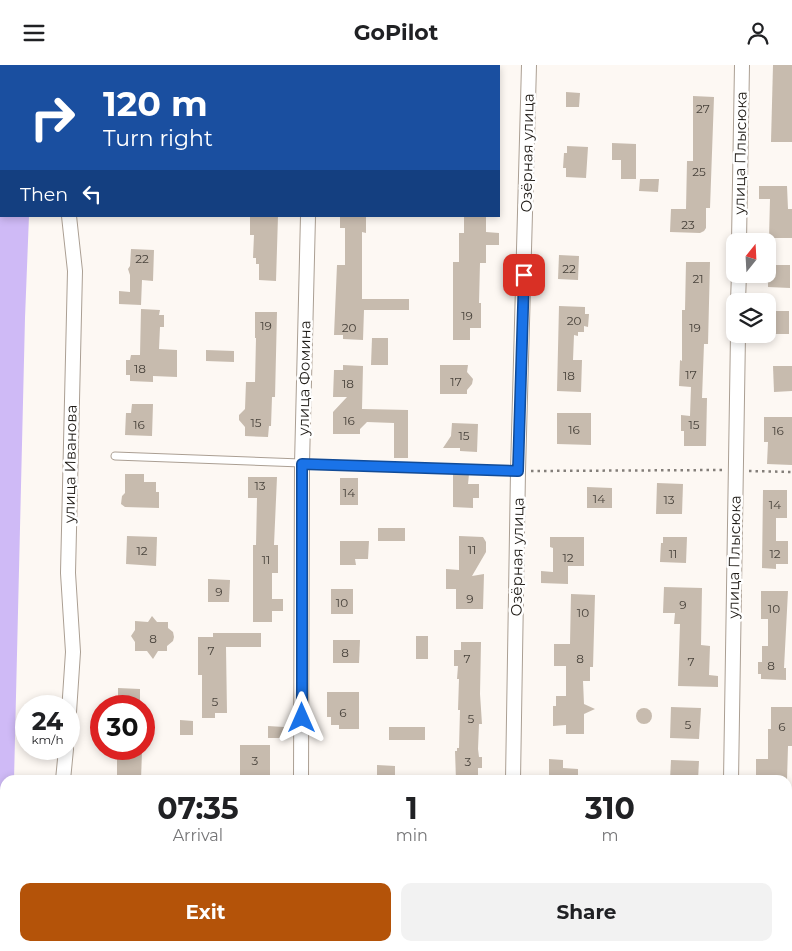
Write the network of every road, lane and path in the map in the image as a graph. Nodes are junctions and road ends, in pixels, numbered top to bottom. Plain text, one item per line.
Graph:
1 (529, 65) edge
2 (742, 65) edge
3 (69, 217) edge
4 (308, 217) edge
5 (739, 233) edge
6 (738, 343) edge
7 (115, 456) dead end
8 (302, 464) junction
9 (736, 470) junction
10 (518, 471) junction
11 (792, 472) edge
12 (70, 695) edge
13 (65, 760) edge
14 (63, 775) edge
15 (301, 775) edge
16 (513, 775) edge
17 (731, 775) edge

1 - 10 street, Озёрная улица
2 - 5 street, улица Плысюка
3 - 12 street, улица Иванова
4 - 8 street, улица Фомина
6 - 9 street, улица Плысюка
7 - 8 lane
8 - 10 lane
8 - 15 street, улица Фомина
9 - 10 path
9 - 11 path
9 - 17 street, улица Плысюка
10 - 16 street, Озёрная улица
13 - 14 street

